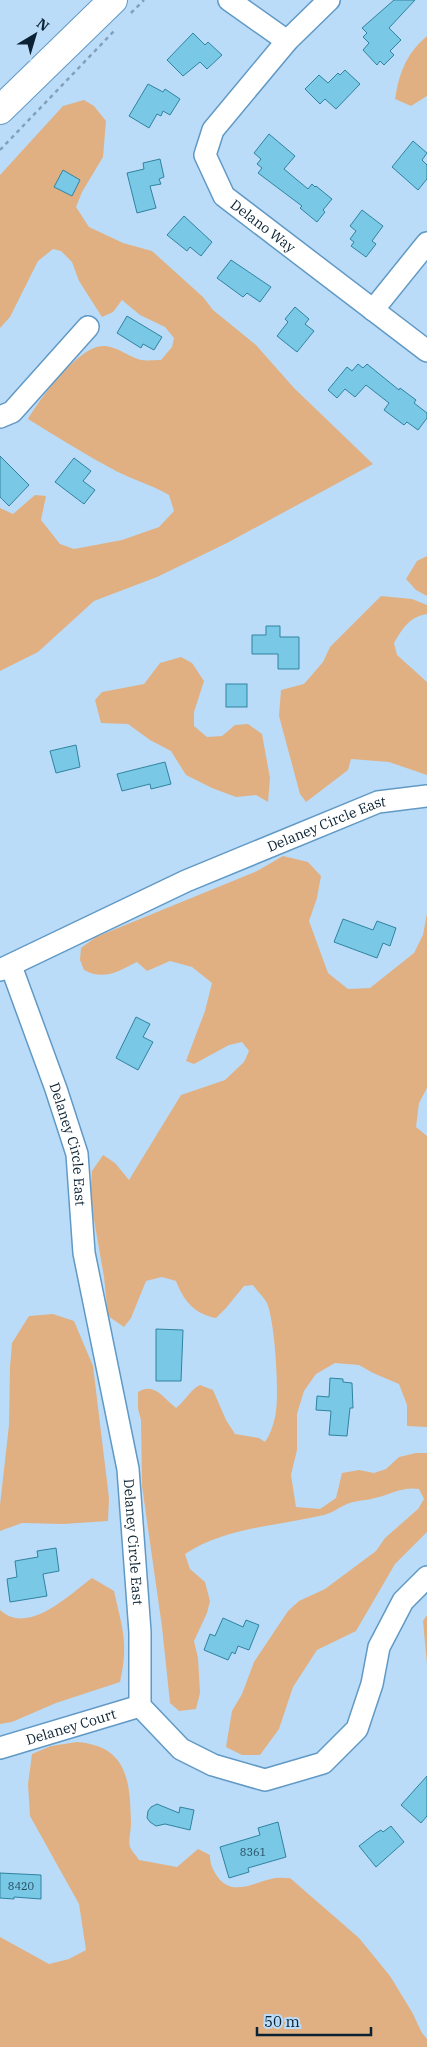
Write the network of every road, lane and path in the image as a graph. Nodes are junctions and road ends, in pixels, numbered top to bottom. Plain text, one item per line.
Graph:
1 (144, 0) edge
2 (229, 0) edge
3 (330, 0) edge
4 (122, 7) edge
5 (116, 28) dead end
6 (287, 41) junction
7 (0, 110) edge
8 (0, 150) edge
9 (427, 243) edge
10 (373, 310) junction
11 (88, 327) dead end
12 (427, 351) edge
13 (0, 417) edge
14 (427, 796) edge
15 (5, 968) edge
16 (427, 1577) edge
17 (140, 1706) junction
18 (0, 1748) edge

1 - 4 path
2 - 6 street
3 - 6 street, Delano Way
4 - 7 main road
5 - 8 path
6 - 10 street, Delano Way
9 - 10 street
10 - 12 street, Delano Way
11 - 13 street
14 - 15 street, Delaney Circle East
15 - 17 street, Delaney Circle East
16 - 17 street
17 - 18 street, Delaney Court

